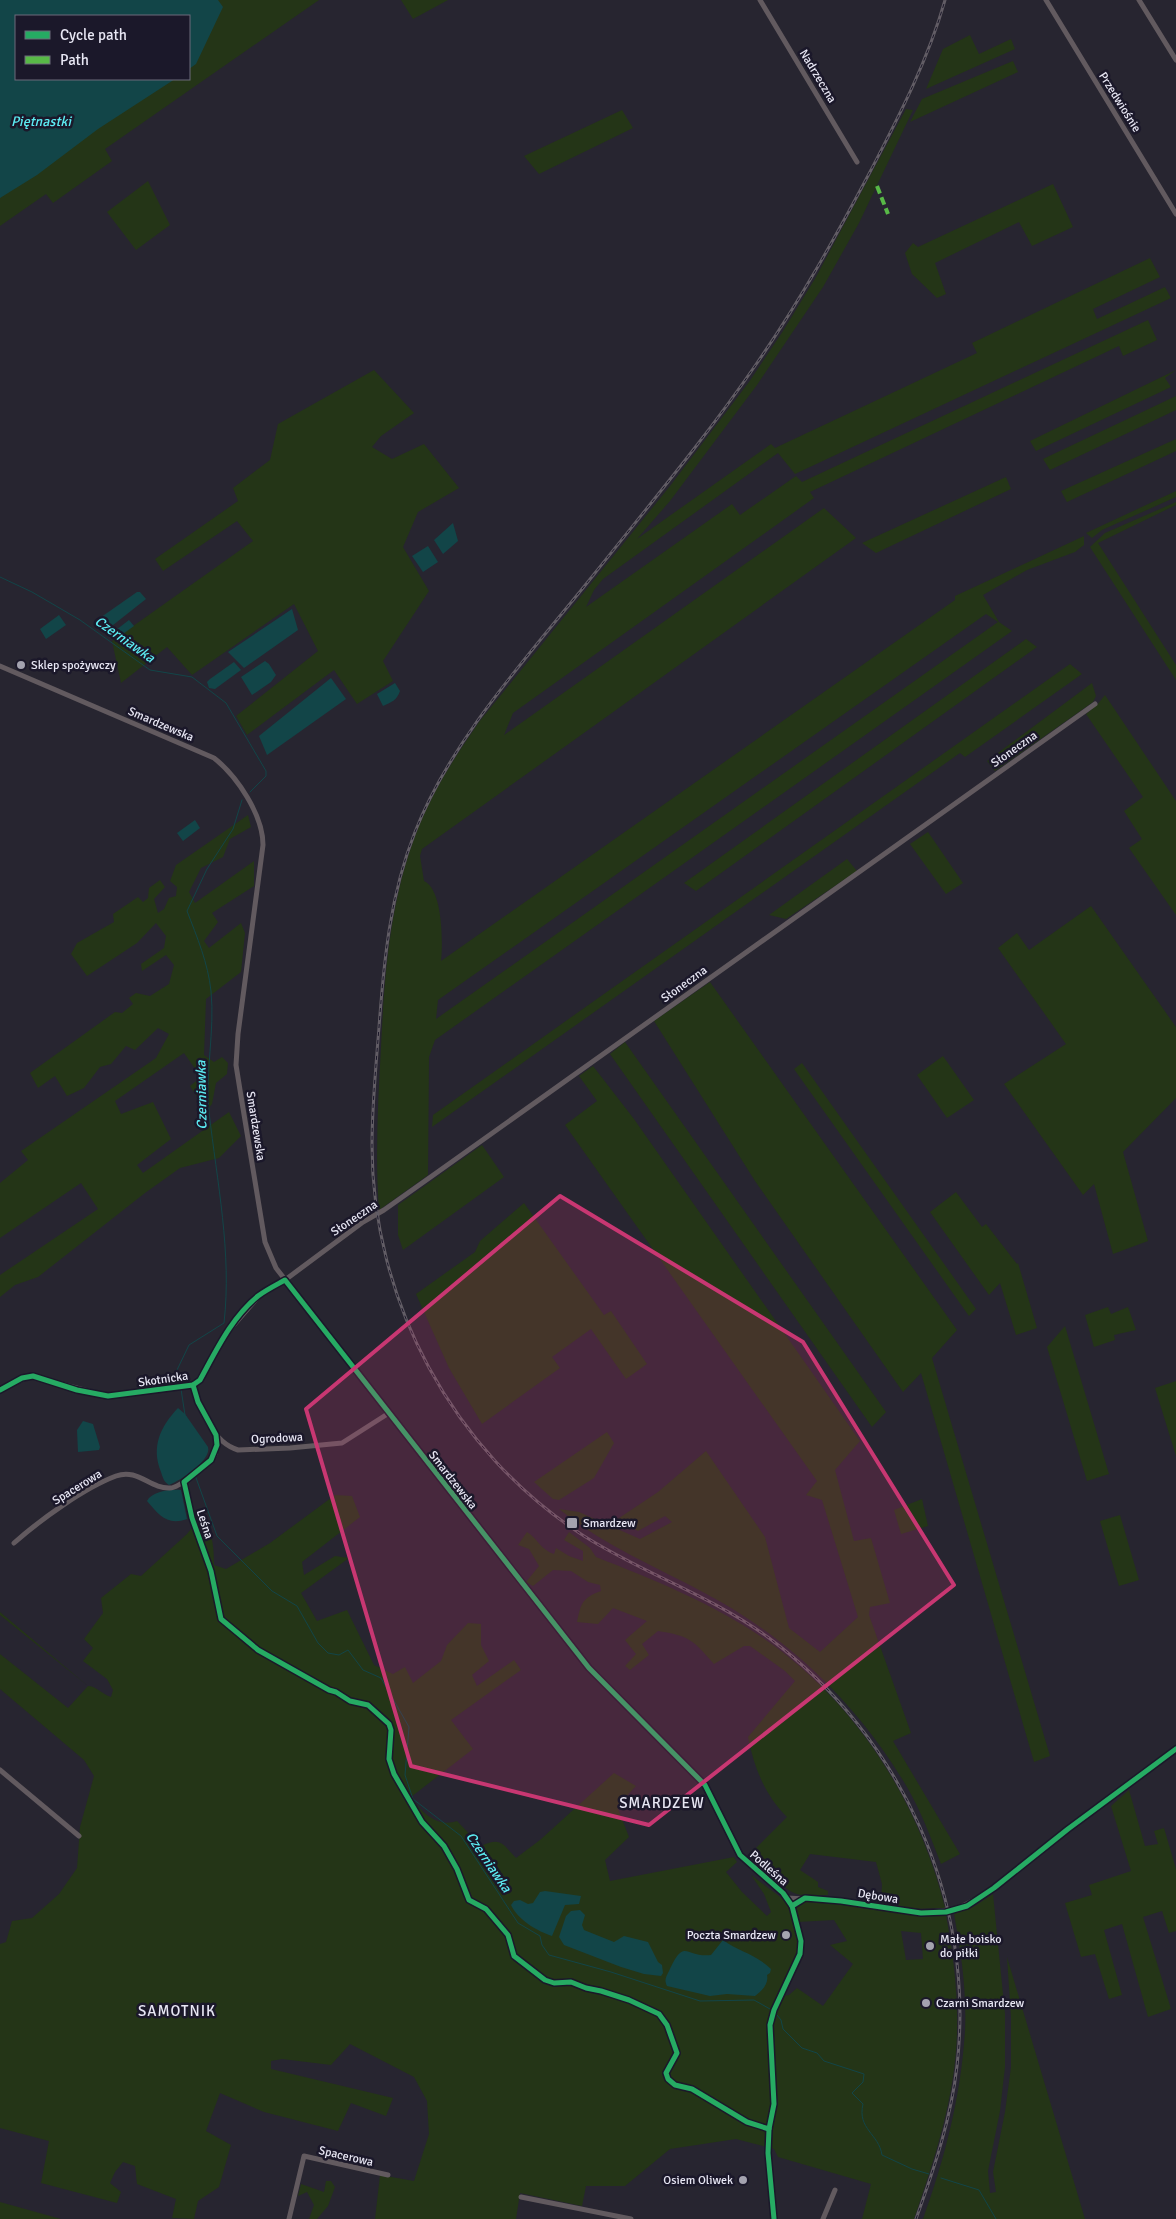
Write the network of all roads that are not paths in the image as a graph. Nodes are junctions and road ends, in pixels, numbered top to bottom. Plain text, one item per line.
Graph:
1 (760, 0) edge
2 (1046, 0) edge
3 (1139, 0) edge
4 (1176, 60) edge
5 (857, 162) dead end
6 (1176, 214) edge
7 (0, 666) edge
8 (1095, 704) dead end
9 (285, 1280) junction
10 (193, 1385) junction
11 (0, 1390) edge
12 (389, 1413) junction
13 (216, 1435) junction
14 (184, 1482) junction
15 (14, 1543) dead end
16 (211, 1571) dead end
17 (609, 1689) joint
18 (1176, 1749) edge
19 (0, 1770) edge
20 (80, 1836) dead end
21 (787, 1898) junction
22 (805, 1898) junction
23 (792, 1906) junction
24 (388, 2175) dead end
25 (835, 2190) dead end
26 (520, 2196) dead end
27 (289, 2219) edge
28 (631, 2219) edge
29 (774, 2219) edge
30 (823, 2219) edge

1 - 5 street, Nadrzeczna
2 - 6 street, Przedwiośnie
3 - 4 street
7 - 9 street, Smardzewska
8 - 9 street, Słoneczna
9 - 10 street, Skotnicka
9 - 12 street, Smardzewska
10 - 11 street, Skotnicka
10 - 13 street, Ogrodowa
12 - 13 street, Ogrodowa
12 - 17 street, Smardzewska
13 - 14 street, Spacerowa
14 - 15 street, Spacerowa
14 - 16 street, Leśna
17 - 21 street, Podleśna
18 - 22 street, Dębowa
19 - 20 street
21 - 22 street, Dębowa
21 - 23 street, Podleśna
22 - 23 street
23 - 29 street, Podleśna
24 - 27 street, Spacerowa
25 - 30 street
26 - 28 street

